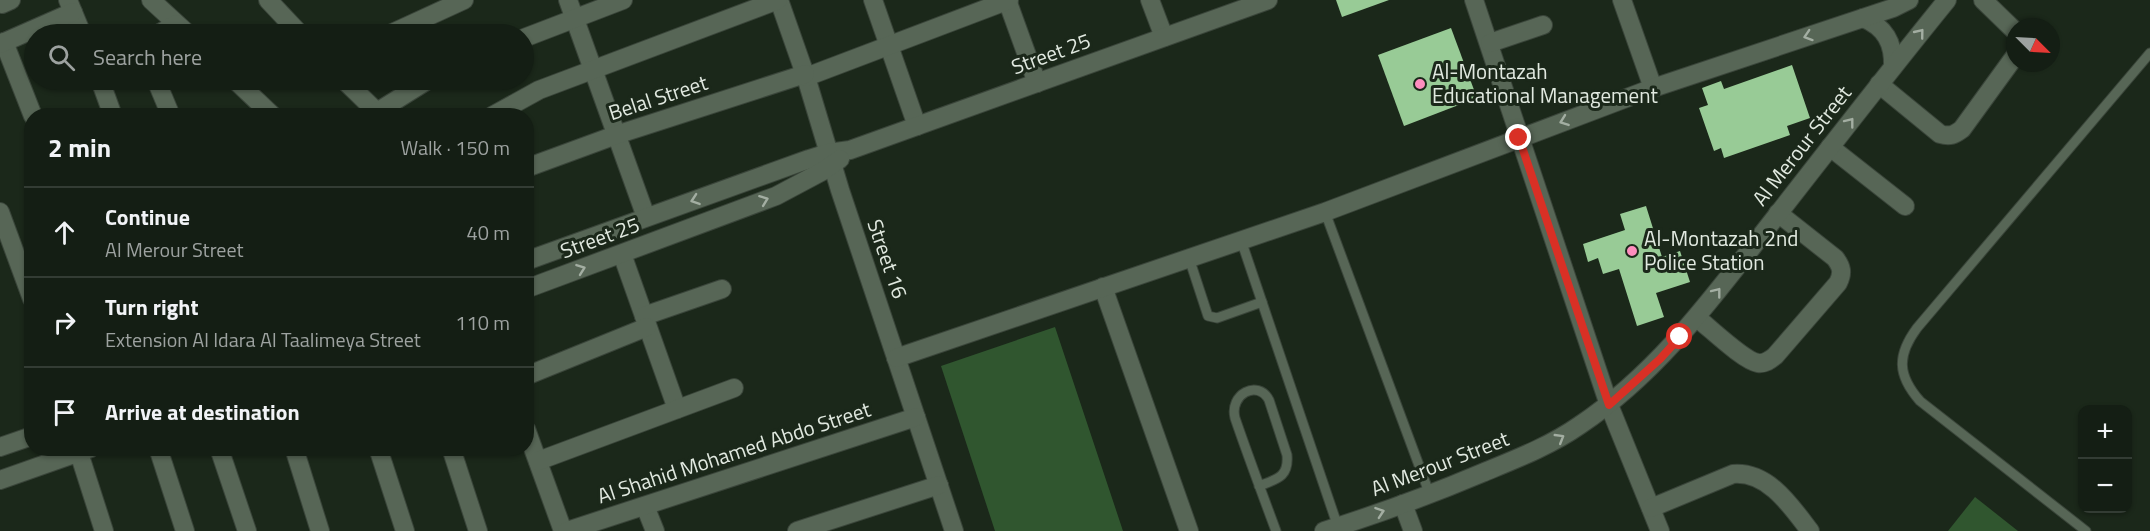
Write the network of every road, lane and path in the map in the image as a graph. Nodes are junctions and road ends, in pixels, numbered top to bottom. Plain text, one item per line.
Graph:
1 (151, 0) edge
2 (464, 0) edge
3 (568, 0) edge
4 (623, 0) edge
5 (779, 0) edge
6 (873, 0) edge
7 (1008, 0) edge
8 (1150, 0) edge
9 (1474, 0) edge
10 (1622, 0) edge
11 (1909, 0) edge
12 (1947, 0) edge
13 (1983, 0) edge
14 (271, 1) edge
15 (1261, 1) edge
16 (71, 6) edge
17 (1863, 18) junction
18 (574, 19) junction
19 (2006, 22) edge
20 (37, 24) edge
21 (78, 24) edge
22 (177, 24) edge
23 (291, 24) edge
24 (412, 24) edge
25 (1543, 25) dead end
26 (24, 31) edge
27 (534, 34) edge
28 (1164, 37) junction
29 (2, 43) edge
30 (1490, 43) junction
31 (889, 45) junction
32 (2150, 53) edge
33 (1893, 66) junction
34 (593, 68) junction
35 (2006, 69) edge
36 (805, 76) junction
37 (1037, 83) junction
38 (1879, 84) junction
39 (1653, 88) junction
40 (104, 90) edge
41 (160, 90) edge
42 (246, 90) edge
43 (354, 90) edge
44 (414, 90) edge
45 (30, 108) edge
46 (110, 108) edge
47 (168, 108) edge
48 (265, 108) edge
49 (373, 108) edge
50 (388, 108) edge
51 (506, 108) edge
52 (917, 126) junction
53 (616, 135) junction
54 (1519, 138) junction
55 (1830, 147) junction
56 (830, 160) junction
57 (534, 165) edge
58 (1905, 206) dead end
59 (0, 212) edge
60 (1325, 212) junction
61 (1778, 213) junction
62 (646, 217) junction
63 (1241, 240) junction
64 (622, 254) junction
65 (534, 257) edge
66 (1189, 258) junction
67 (17, 261) edge
68 (24, 279) edge
69 (534, 286) edge
70 (1103, 287) junction
71 (722, 290) dead end
72 (1262, 302) junction
73 (1697, 318) junction
74 (645, 321) junction
75 (896, 358) junction
76 (534, 372) edge
77 (734, 387) dead end
78 (1609, 405) junction
79 (677, 409) junction
80 (916, 417) junction
81 (24, 439) edge
82 (0, 447) edge
83 (534, 450) edge
84 (70, 456) edge
85 (86, 456) edge
86 (161, 456) edge
87 (222, 456) edge
88 (297, 456) edge
89 (381, 456) edge
90 (453, 456) edge
91 (538, 461) junction
92 (0, 480) edge
93 (939, 485) junction
94 (1259, 486) junction
95 (1430, 495) junction
96 (1403, 504) junction
97 (645, 506) junction
98 (1651, 508) junction
99 (1331, 529) edge
100 (104, 531) edge
101 (185, 531) edge
102 (247, 531) edge
103 (320, 531) edge
104 (405, 531) edge
105 (478, 531) edge
106 (565, 531) edge
107 (655, 531) edge
108 (797, 531) edge
109 (954, 531) edge
110 (1189, 531) edge
111 (1276, 531) edge
112 (1413, 531) edge
113 (1660, 531) edge
114 (1810, 531) edge
115 (2086, 531) edge

1 - 22 street
2 - 24 street
3 - 18 street
4 - 18 street
5 - 34 street
5 - 36 street, Street 16
6 - 31 street
7 - 31 street, Belal Street
7 - 37 street
8 - 28 street
9 - 30 street
10 - 39 street
11 - 17 street
33 -> 12 street, Al Merour Street
13 - 19 street
14 - 23 street
15 - 28 street, Street 25
16 - 20 street
16 - 21 street
17 - 33 street
17 -> 39 street
18 - 27 street
18 - 34 street
25 - 30 street
26 - 29 street
28 - 37 street, Street 25
29 - 45 street
30 - 54 street
31 - 36 street, Belal Street
31 - 52 street
32 - 115 lane
33 - 38 street, Al Merour Street
34 - 51 street
34 - 53 street
35 - 38 street
36 - 53 street, Belal Street
36 - 56 street, Street 16
37 - 52 street, Street 25
55 -> 38 street, Al Merour Street
39 -> 54 street
40 - 46 street
41 - 47 street
42 - 48 street
43 - 49 street
44 - 50 street
52 - 56 street, Street 25
53 - 57 street, Belal Street
53 - 62 street
54 - 60 street
54 - 78 street
55 - 58 street
55 - 61 street, Al Merour Street
56 -> 62 street, Street 25
64 -> 56 street, Street 25
56 - 75 street, Street 16
59 - 67 street
60 - 63 street
60 - 95 lane
73 -> 61 street, Al Merour Street
61 - 73 street
62 - 65 street, Street 25
63 - 66 street
63 - 72 lane
69 -> 64 street, Street 25
64 - 74 street
66 - 70 street
66 - 72 lane
67 - 68 street
70 - 75 street
70 - 110 street
71 - 74 street
72 - 99 lane
73 - 78 street, Al Merour Street
74 - 76 street
74 - 79 street
75 - 80 street, Street 16
77 - 79 street
95 -> 78 street, Al Merour Street
78 - 98 street
79 - 91 street
80 - 93 street, Street 16
80 - 97 street, Al Shahid Mohamed Abdo Street
81 - 82 street
83 - 91 street
84 - 92 street
85 - 100 street
86 - 101 street
87 - 102 street
88 - 103 street
89 - 104 street
90 - 105 street
91 - 106 street
93 - 108 street
93 - 109 street, Street 16
94 - 94 lane
94 - 111 lane
95 - 96 street, Al Merour Street
99 -> 96 street, Al Merour Street
96 - 112 street
97 - 106 street, Al Shahid Mohamed Abdo Street
97 - 107 street
98 - 113 street
98 - 114 street

